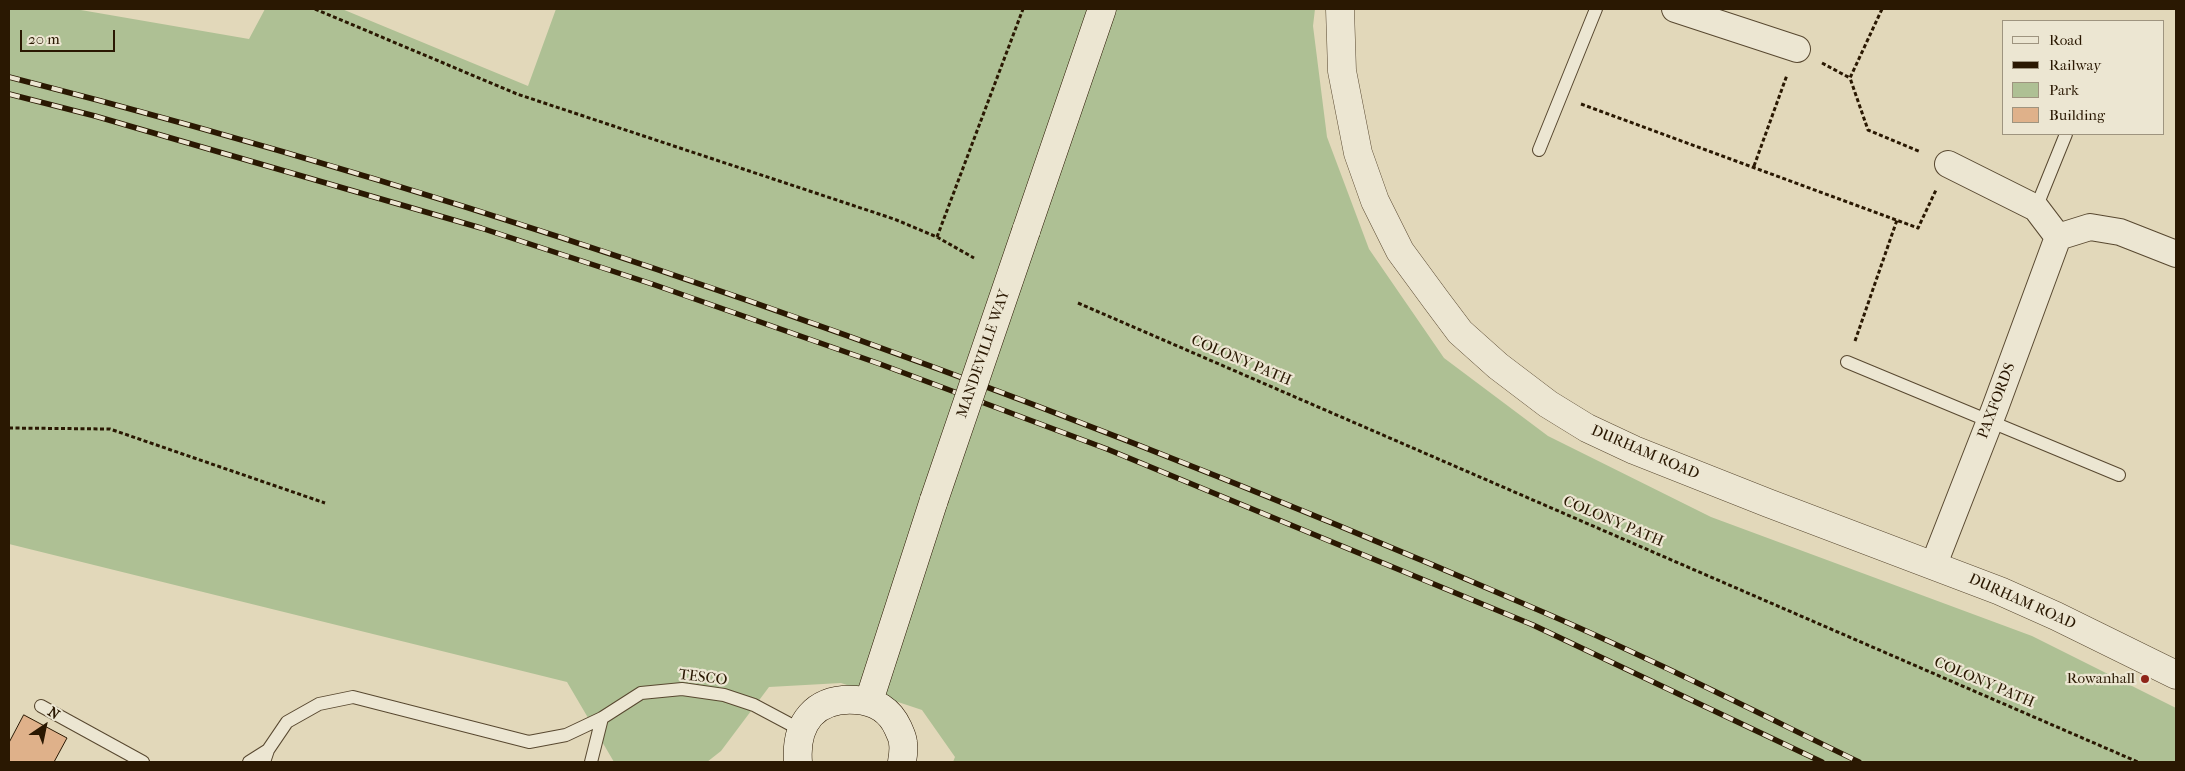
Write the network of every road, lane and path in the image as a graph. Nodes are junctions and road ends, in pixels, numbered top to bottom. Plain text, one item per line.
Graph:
1 (315, 9) edge
2 (1023, 9) edge
3 (1102, 9) edge
4 (1340, 9) edge
5 (1596, 9) edge
6 (1675, 9) edge
7 (1882, 9) edge
8 (1797, 49) joint
9 (1560, 96) junction
10 (2066, 135) edge
11 (1539, 150) dead end
12 (1948, 164) junction
13 (1754, 166) junction
14 (2036, 208) junction
15 (1896, 220) junction
16 (937, 237) junction
17 (2058, 237) junction
18 (2176, 254) edge
19 (974, 258) dead end
20 (1078, 303) dead end
21 (1847, 362) joint
22 (1989, 422) junction
23 (9, 428) edge
24 (2119, 475) dead end
25 (325, 503) dead end
26 (1934, 564) junction
27 (2176, 675) edge
28 (869, 701) junction
29 (41, 706) dead end
30 (602, 718) junction
31 (801, 730) junction
32 (266, 756) edge
33 (142, 761) edge
34 (249, 762) edge
35 (591, 762) edge
36 (798, 762) edge
37 (902, 762) edge
38 (2138, 762) edge

1 - 16 path
2 - 16 path
3 - 28 street, MANDEVILLE WAY, bridge
4 - 26 street, DURHAM ROAD
5 - 9 lane
6 - 8 street
7 - 12 path
8 - 13 path
9 - 11 lane
9 - 13 path
10 - 14 lane
12 - 14 street
12 - 15 path
13 - 15 path
14 - 17 street
15 - 21 path
16 - 19 path
17 - 18 street
17 - 22 street, PAXFORDS
20 - 38 path, COLONY PATH
21 - 22 lane
22 - 24 lane
22 - 26 street, PAXFORDS
23 - 25 path
26 - 27 street, DURHAM ROAD
28 - 31 street
28 - 37 street
29 - 33 lane
30 - 31 lane, TESCO
30 - 32 lane, TESCO
30 - 35 lane
31 - 36 street
32 - 34 lane

